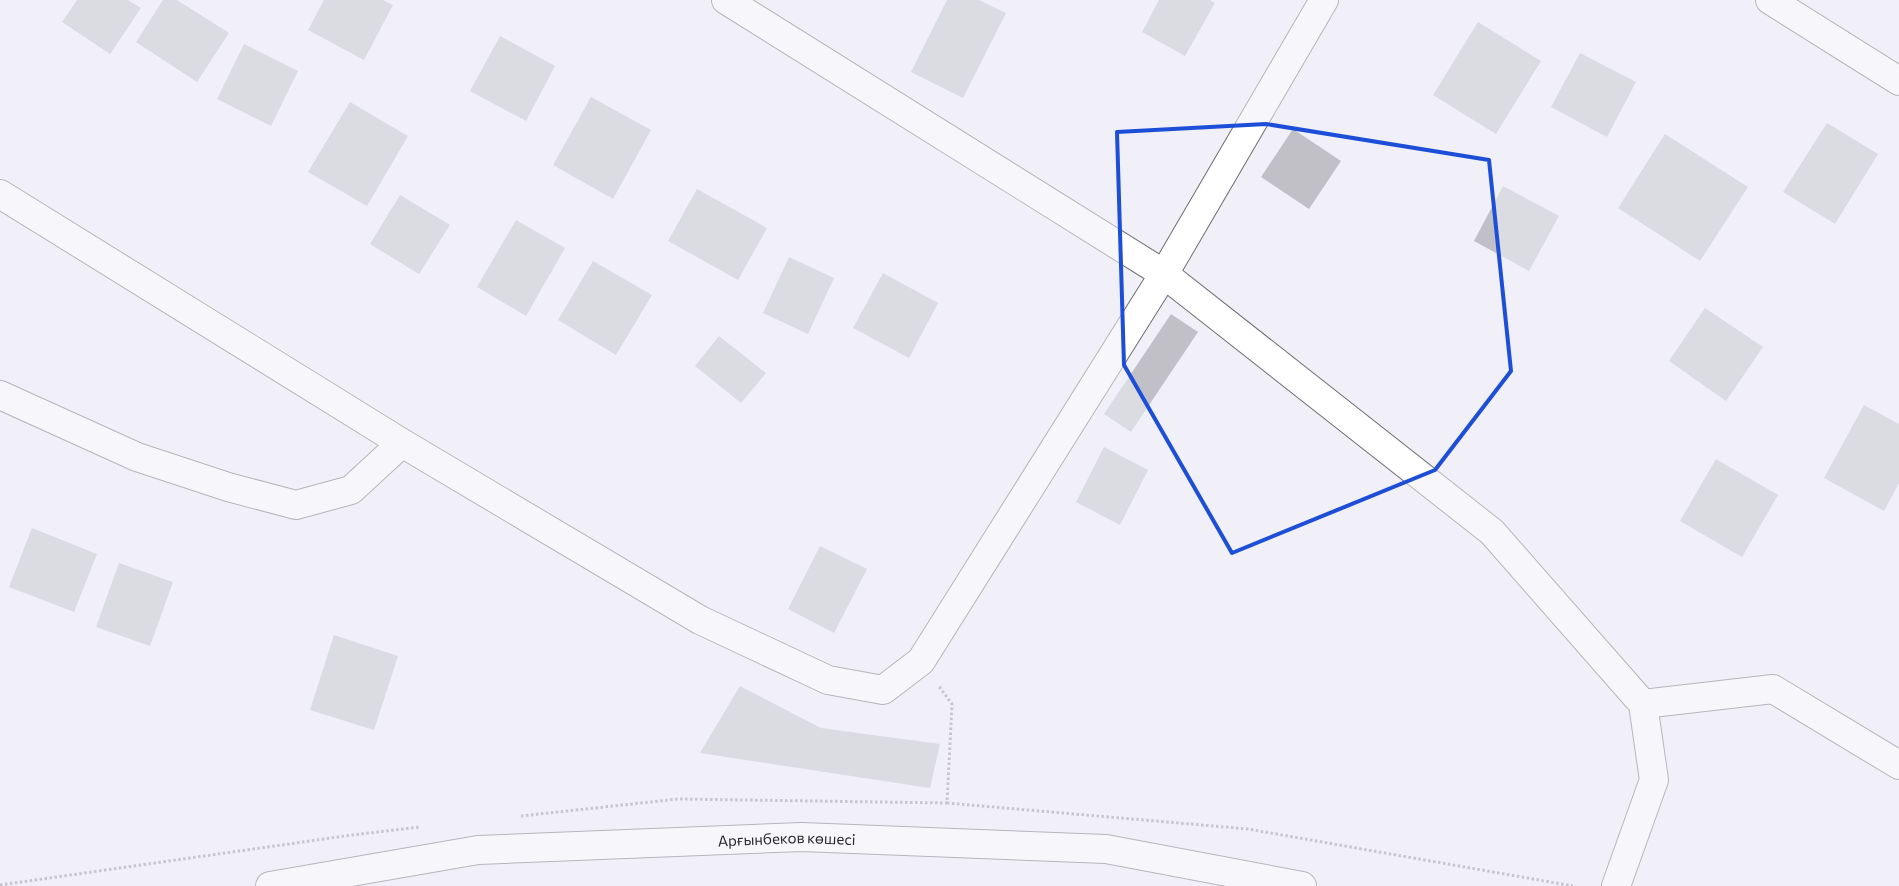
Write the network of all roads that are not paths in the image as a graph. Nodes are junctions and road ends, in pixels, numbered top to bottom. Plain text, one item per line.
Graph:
1 (726, 0) edge
2 (1324, 0) edge
3 (1770, 0) edge
4 (1899, 80) edge
5 (0, 194) edge
6 (1164, 274) junction
7 (0, 395) edge
8 (402, 443) junction
9 (1643, 704) junction
10 (1899, 765) edge
11 (270, 886) edge
12 (1302, 886) edge
13 (1616, 886) edge

1 - 6 street
2 - 6 street
3 - 4 street
5 - 8 street
6 - 8 street
6 - 9 street
7 - 8 street
9 - 10 street
9 - 13 street
11 - 12 street, Арғынбеков көшесі

